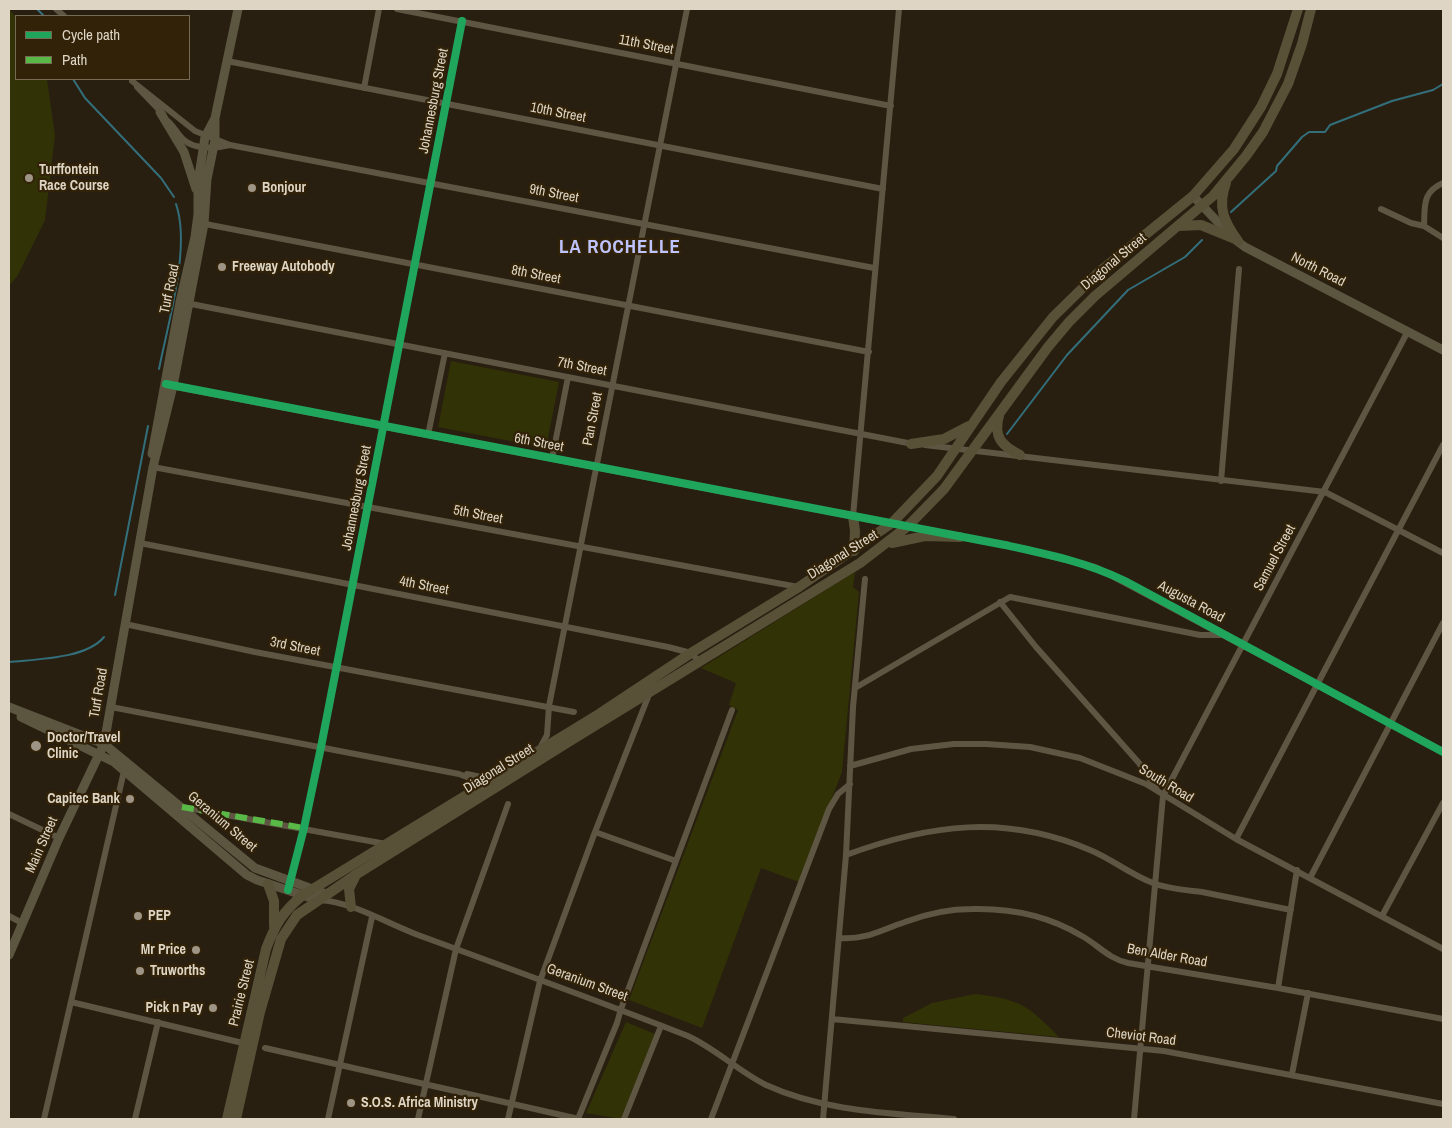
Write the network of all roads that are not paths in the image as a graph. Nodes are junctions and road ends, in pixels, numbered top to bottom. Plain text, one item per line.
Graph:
1 (238, 9) edge
2 (379, 9) edge
3 (397, 9) edge
4 (687, 9) edge
5 (899, 9) edge
6 (1298, 9) edge
7 (1311, 9) edge
8 (462, 21) junction
9 (227, 61) junction
10 (676, 64) junction
11 (131, 80) edge
12 (364, 88) junction
13 (446, 104) junction
14 (891, 106) junction
15 (160, 112) junction
16 (215, 118) junction
17 (205, 137) junction
18 (214, 144) junction
19 (660, 145) junction
20 (203, 147) junction
21 (1228, 180) junction
22 (1443, 183) edge
23 (430, 184) junction
24 (883, 189) junction
25 (197, 191) junction
26 (1192, 196) junction
27 (1202, 206) junction
28 (1381, 209) dead end
29 (201, 223) junction
30 (645, 224) junction
31 (1424, 226) junction
32 (1177, 227) junction
33 (1443, 238) edge
34 (1235, 240) junction
35 (415, 264) junction
36 (874, 268) junction
37 (1238, 269) dead end
38 (185, 303) junction
39 (629, 306) junction
40 (1408, 331) junction
41 (399, 345) junction
42 (1443, 350) edge
43 (869, 352) junction
44 (444, 353) junction
45 (568, 377) junction
46 (169, 385) junction
47 (613, 386) junction
48 (1001, 410) junction
49 (974, 422) junction
50 (383, 426) junction
51 (862, 434) junction
52 (428, 435) junction
53 (911, 444) junction
54 (1443, 445) edge
55 (956, 448) junction
56 (971, 450) junction
57 (1020, 455) junction
58 (552, 459) junction
59 (153, 467) junction
60 (597, 467) junction
61 (1221, 481) junction
62 (1325, 492) junction
63 (368, 507) junction
64 (853, 516) junction
65 (892, 523) junction
66 (908, 526) junction
67 (1399, 530) junction
68 (960, 537) junction
69 (140, 543) junction
70 (886, 545) junction
71 (581, 547) junction
72 (854, 550) junction
73 (1443, 553) edge
74 (865, 578) dead end
75 (352, 585) junction
76 (799, 588) junction
77 (1000, 602) junction
78 (1443, 623) edge
79 (125, 624) junction
80 (566, 625) junction
81 (1228, 635) junction
82 (1243, 645) junction
83 (691, 653) junction
84 (699, 661) junction
85 (336, 668) junction
86 (1316, 684) junction
87 (855, 688) junction
88 (650, 691) junction
89 (549, 706) junction
90 (111, 707) junction
91 (9, 709) edge
92 (732, 710) dead end
93 (574, 712) dead end
94 (1392, 725) junction
95 (321, 747) junction
96 (102, 748) junction
97 (539, 749) junction
98 (1443, 752) edge
99 (850, 766) junction
100 (124, 771) junction
101 (459, 774) junction
102 (490, 779) junction
103 (850, 784) junction
104 (482, 790) junction
105 (1157, 790) junction
106 (1163, 796) junction
107 (1443, 803) edge
108 (508, 804) dead end
109 (182, 807) junction
110 (9, 814) edge
111 (304, 828) junction
112 (595, 832) junction
113 (60, 838) junction
114 (1236, 839) junction
115 (386, 844) junction
116 (846, 855) junction
117 (676, 861) junction
118 (1297, 870) junction
119 (357, 874) junction
120 (1310, 878) junction
121 (268, 884) junction
122 (1154, 884) junction
123 (289, 886) junction
124 (313, 889) junction
125 (303, 895) junction
126 (330, 898) junction
127 (317, 900) junction
128 (351, 907) junction
129 (1291, 910) junction
130 (9, 916) edge
131 (372, 916) junction
132 (1382, 916) junction
133 (22, 923) junction
134 (274, 927) junction
135 (840, 938) junction
136 (1443, 948) edge
137 (456, 949) junction
138 (9, 955) edge
139 (1148, 966) junction
140 (540, 981) junction
141 (1278, 988) junction
142 (1308, 993) junction
143 (71, 1002) junction
144 (620, 1009) junction
145 (832, 1019) junction
146 (1443, 1019) edge
147 (158, 1022) junction
148 (661, 1026) junction
149 (248, 1044) junction
150 (265, 1048) dead end
151 (1140, 1048) junction
152 (732, 1063) junction
153 (340, 1065) junction
154 (1292, 1074) junction
155 (426, 1084) junction
156 (511, 1103) junction
157 (824, 1104) junction
158 (1443, 1104) edge
159 (44, 1119) edge
160 (135, 1119) edge
161 (227, 1119) edge
162 (236, 1119) edge
163 (328, 1119) edge
164 (418, 1119) edge
165 (508, 1119) edge
166 (578, 1119) edge
167 (624, 1119) edge
168 (711, 1119) edge
169 (823, 1119) edge
170 (954, 1119) edge
171 (1134, 1119) edge

1 - 9 main road, Turf Road
2 - 12 street
3 - 8 street, 11th Street
4 - 10 street, Pan Street
5 - 14 street
6 - 26 main road, Diagonal Street
7 - 21 main road, Diagonal Street
8 - 10 street, 11th Street
8 - 13 street, Johannesburg Street
9 - 12 street, 10th Street
9 - 16 main road, Turf Road
10 - 14 street, 11th Street
10 - 19 street, Pan Street
11 - 15 street
11 - 17 street
12 - 13 street, 10th Street
13 - 19 street, 10th Street
13 - 23 street, Johannesburg Street
14 - 24 street
15 - 20 street
15 - 25 main road
16 - 17 main road, Turf Road
16 - 18 main road, Turf Road
17 - 18 street
17 - 20 main road, Turf Road
18 - 20 street
18 - 23 street, 9th Street
18 - 29 main road, Turf Road
19 - 24 street, 10th Street
19 - 30 street, Pan Street
20 - 25 main road, Turf Road
21 - 27 main road, Diagonal Street
21 - 34 main road
22 - 31 street
23 - 30 street, 9th Street
23 - 35 street, Johannesburg Street
24 - 36 street
25 - 29 main road, Turf Road
26 - 27 main road, North Road
26 - 49 main road, Diagonal Street
27 - 32 main road, Diagonal Street
27 - 34 main road, North Road
28 - 31 street
29 - 35 street, 8th Street
29 - 38 main road, Turf Road
30 - 36 street, 9th Street
30 - 39 street, Pan Street
31 - 33 street
32 - 34 main road
32 - 48 main road, Diagonal Street
34 - 40 main road, North Road
35 - 39 street, 8th Street
35 - 41 street, Johannesburg Street
36 - 43 street
37 - 61 street
38 - 41 street, 7th Street
38 - 46 main road, Turf Road
39 - 43 street, 8th Street
39 - 47 street, Pan Street
40 - 42 main road, North Road
40 - 62 street, Samuel Street
41 - 44 street, 7th Street
41 - 50 street, Johannesburg Street
43 - 51 street
44 - 45 street, 7th Street
44 - 52 street
45 - 47 street, 7th Street
45 - 58 street
46 - 50 street, 6th Street
46 - 59 main road, Turf Road
47 - 51 street, 7th Street
47 - 60 street, Pan Street
48 - 56 main road, Diagonal Street
48 - 57 main road
49 - 53 main road
49 - 55 main road, Diagonal Street
50 - 52 street, 6th Street
50 - 63 street, Johannesburg Street
51 - 53 street, 7th Street
51 - 64 street
52 - 58 street, 6th Street
53 - 55 street, 7th Street
54 - 67 street
55 - 56 street, 7th Street
55 - 65 main road, Diagonal Street
56 - 57 street, 7th Street
56 - 66 main road, Diagonal Street
57 - 61 street, 7th Street
58 - 60 street, 6th Street
59 - 63 street, 5th Street
59 - 69 main road, Turf Road
60 - 64 street, 6th Street
60 - 71 street, Pan Street
61 - 62 street, 7th Street
62 - 67 street
62 - 82 street, Samuel Street
63 - 71 street, 5th Street
63 - 75 street, Johannesburg Street
64 - 65 street, 6th Street
64 - 72 main road
65 - 66 street, 6th Street
65 - 72 main road, Diagonal Street
66 - 68 street, Augusta Road
66 - 70 main road, Diagonal Street
67 - 73 street
67 - 86 street
68 - 70 main road
68 - 81 street, Augusta Road
69 - 75 street, 4th Street
69 - 79 main road, Turf Road
70 - 84 main road, Diagonal Street
71 - 76 street, 5th Street
71 - 80 street, Pan Street
72 - 76 main road, Diagonal Street
74 - 87 street
75 - 80 street, 4th Street
75 - 85 street, Johannesburg Street
76 - 83 main road, Diagonal Street
77 - 81 street
77 - 87 street
77 - 105 street
78 - 94 street
79 - 85 street, 3rd Street
79 - 90 main road, Turf Road
80 - 83 street, 4th Street
80 - 89 street, Pan Street
81 - 82 street, Augusta Road
82 - 86 street, Augusta Road
82 - 106 street, Samuel Street
83 - 84 street
83 - 97 main road, Diagonal Street
84 - 88 main road, Diagonal Street
85 - 89 street, 3rd Street
85 - 95 street, Johannesburg Street
86 - 94 street, Augusta Road
86 - 114 street
87 - 99 street
88 - 104 main road, Diagonal Street
88 - 112 street
89 - 93 street, 3rd Street
89 - 97 street, Pan Street
90 - 95 street
90 - 96 main road, Turf Road
91 - 96 main road
92 - 117 street
94 - 98 street, Augusta Road
94 - 120 street
95 - 101 street
95 - 111 street, Johannesburg Street
96 - 100 main road, Geranium Street
96 - 109 main road, Geranium Street
96 - 113 main road, Main Street
97 - 102 main road, Diagonal Street
99 - 103 street
99 - 105 street, South Road
100 - 121 main road, Geranium Street
100 - 143 street
101 - 102 street
101 - 104 street
102 - 104 main road, Diagonal Street
103 - 116 street
103 - 152 street
104 - 115 main road, Diagonal Street
104 - 119 main road, Diagonal Street
105 - 106 street, South Road
106 - 114 street, South Road
106 - 122 street
107 - 132 street
108 - 137 street
109 - 111 street
109 - 123 main road, Geranium Street
110 - 113 street
111 - 115 street
111 - 123 street, Johannesburg Street
112 - 117 street
112 - 140 street
113 - 133 main road, Main Street
114 - 118 street, South Road
115 - 124 main road, Diagonal Street
116 - 122 street
116 - 135 street
117 - 144 street
118 - 120 street, South Road
118 - 129 street
119 - 126 main road, Diagonal Street
119 - 128 main road
120 - 132 street, South Road
121 - 123 main road, Geranium Street
121 - 134 main road
122 - 129 street
122 - 139 street
123 - 124 main road, Geranium Street
123 - 125 main road, Geranium Street
124 - 125 main road, Prairie Street
124 - 126 main road, Geranium Street
125 - 127 main road, Geranium Street
125 - 134 main road, Prairie Street
126 - 127 main road, Prairie Street
126 - 128 street, Geranium Street
127 - 149 main road, Prairie Street
128 - 131 street, Geranium Street
129 - 141 street
130 - 133 street
131 - 137 street, Geranium Street
131 - 153 street
132 - 136 street, South Road
133 - 138 main road, Main Street
134 - 149 main road, Prairie Street
135 - 139 street, Ben Alder Road
135 - 145 street
137 - 140 street, Geranium Street
137 - 155 street
139 - 141 street, Ben Alder Road
139 - 151 street
140 - 144 street, Geranium Street
140 - 156 street
141 - 142 street, Ben Alder Road
142 - 146 street, Ben Alder Road
142 - 154 street
143 - 147 street
143 - 159 street
144 - 148 street, Geranium Street
144 - 166 street
145 - 151 street, Cheviot Road
145 - 157 street
147 - 149 street
147 - 160 street
148 - 152 street, Geranium Street
148 - 167 street
149 - 161 main road, Prairie Street
149 - 162 main road, Prairie Street
150 - 153 street
151 - 154 street, Cheviot Road
151 - 171 street
152 - 157 street, Geranium Street
152 - 168 street
153 - 155 street
153 - 163 street
154 - 158 street, Cheviot Road
155 - 156 street
155 - 164 street
156 - 165 street
156 - 166 street
157 - 169 street
157 - 170 street, Geranium Street

